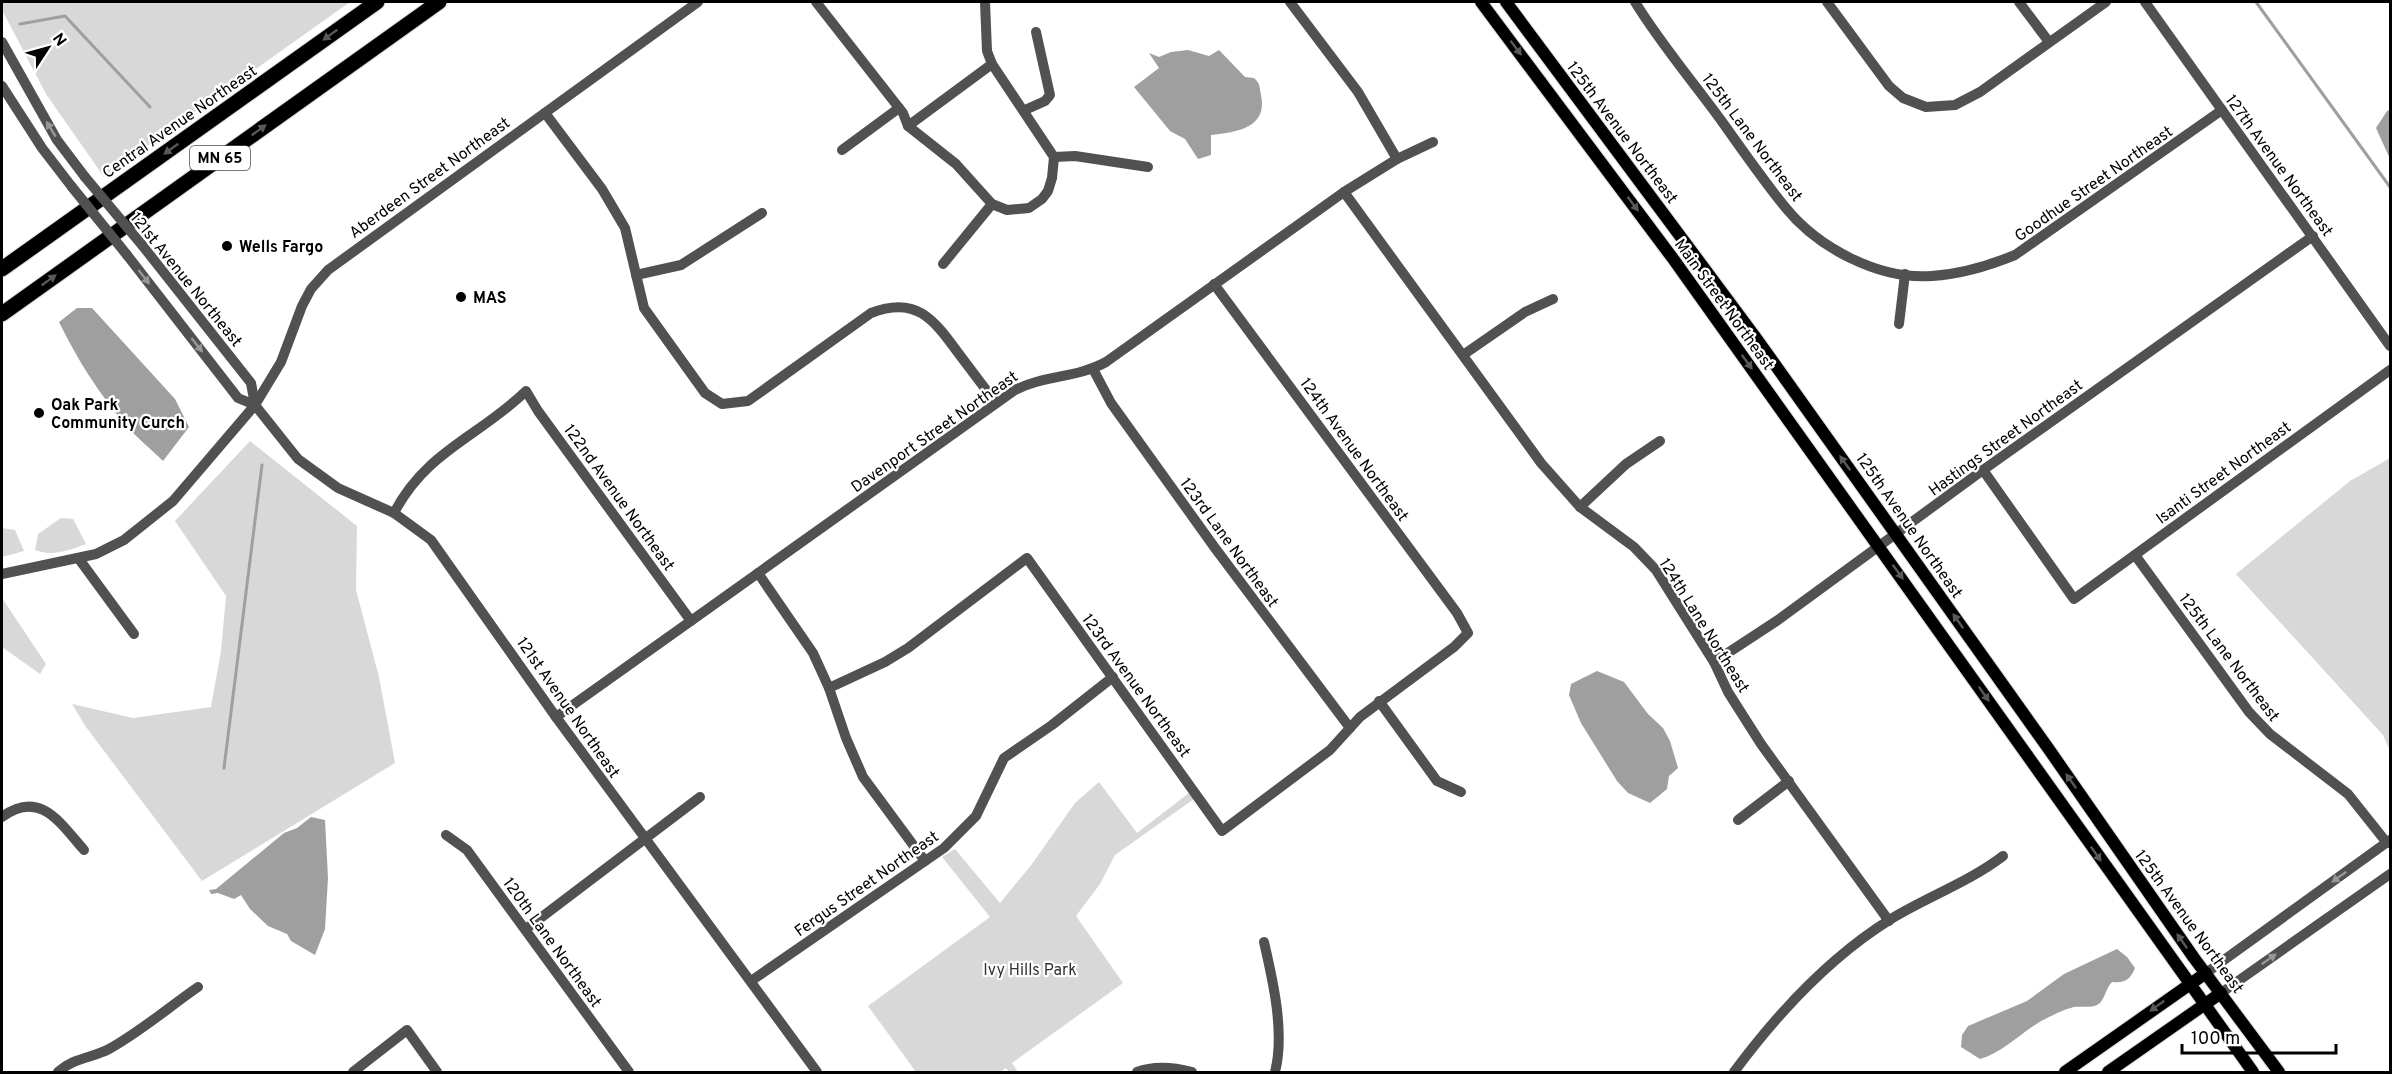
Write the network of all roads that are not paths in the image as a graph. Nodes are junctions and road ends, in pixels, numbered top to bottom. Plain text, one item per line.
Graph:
1 (377, 2) edge
2 (439, 2) edge
3 (698, 2) edge
4 (816, 2) edge
5 (985, 2) edge
6 (1290, 2) edge
7 (1481, 2) edge
8 (1506, 2) edge
9 (1635, 2) edge
10 (1827, 2) edge
11 (2019, 2) edge
12 (2106, 2) edge
13 (2145, 2) edge
14 (1036, 32) dead end
15 (2, 42) edge
16 (2049, 42) junction
17 (992, 63) junction
18 (2, 86) edge
19 (899, 108) junction
20 (1025, 110) junction
21 (2222, 110) junction
22 (545, 113) junction
23 (908, 126) junction
24 (1433, 142) dead end
25 (842, 150) dead end
26 (1054, 157) junction
27 (1397, 159) junction
28 (1148, 167) dead end
29 (1344, 192) junction
30 (992, 204) junction
31 (762, 213) dead end
32 (2313, 236) junction
33 (943, 264) dead end
34 (2, 269) edge
35 (1905, 274) junction
36 (636, 275) junction
37 (1214, 284) junction
38 (1553, 299) dead end
39 (2, 314) edge
40 (1899, 324) dead end
41 (2391, 346) edge
42 (1463, 355) junction
43 (1092, 369) junction
44 (2391, 370) edge
45 (996, 403) junction
46 (255, 405) junction
47 (1660, 441) dead end
48 (1983, 470) junction
49 (1580, 507) junction
50 (394, 513) junction
51 (1896, 533) junction
52 (1880, 547) junction
53 (2135, 555) junction
54 (79, 559) junction
55 (758, 573) junction
56 (2, 574) edge
57 (691, 621) junction
58 (134, 634) dead end
59 (1714, 662) junction
60 (1113, 677) junction
61 (829, 688) junction
62 (1379, 701) junction
63 (556, 717) junction
64 (1350, 728) junction
65 (1789, 781) junction
66 (1461, 792) dead end
67 (700, 797) dead end
68 (2, 817) edge
69 (1737, 820) dead end
70 (446, 835) dead end
71 (644, 838) junction
72 (2389, 841) edge
73 (84, 850) dead end
74 (2003, 856) dead end
75 (925, 861) junction
76 (2391, 874) edge
77 (1889, 921) junction
78 (526, 930) junction
79 (1264, 942) dead end
80 (2206, 973) junction
81 (751, 981) junction
82 (2189, 984) junction
83 (198, 987) dead end
84 (2221, 993) junction
85 (2204, 1005) junction
86 (58, 1072) edge
87 (353, 1072) edge
88 (437, 1072) edge
89 (629, 1072) edge
90 (818, 1072) edge
91 (1137, 1072) edge
92 (1191, 1072) edge
93 (1275, 1072) edge
94 (1734, 1072) edge
95 (2065, 1072) edge
96 (2108, 1072) edge
97 (2253, 1072) edge
98 (2279, 1072) edge

1 -> 34 highway, Central Avenue Northeast / MN 65
39 -> 2 highway, MN 65
3 - 22 street, Aberdeen Street Northeast
4 - 19 street
5 - 17 street
6 - 27 street
7 -> 52 main road, Main Street Northeast
51 -> 8 main road, 125th Avenue Northeast
9 - 35 street, 125th Lane Northeast
10 - 16 street
11 - 16 street
12 - 16 street
13 - 21 street, 127th Avenue Northeast
14 - 20 street
46 -> 15 street, 121st Avenue Northeast, bridge
17 - 20 street
17 - 23 street
18 -> 46 street, 121st Avenue Northeast, bridge
19 - 23 street
19 - 25 street
20 - 26 street
21 - 32 street, 127th Avenue Northeast
21 - 35 street, Goodhue Street Northeast
22 - 36 street
22 - 46 street, Aberdeen Street Northeast
23 - 30 street
24 - 27 street, Davenport Street Northeast
26 - 28 street
26 - 30 street
27 - 29 street, Davenport Street Northeast
29 - 37 street, Davenport Street Northeast
29 - 42 street, 124th Lane Northeast
30 - 33 street
31 - 36 street
32 - 41 street, 127th Avenue Northeast
32 - 48 street, Hastings Street Northeast
35 - 40 street
36 - 45 street
37 - 43 street, Davenport Street Northeast
37 - 62 street, 124th Avenue Northeast
38 - 42 street
42 - 49 street, 124th Lane Northeast
43 - 45 street, Davenport Street Northeast
43 - 64 street, 123rd Lane Northeast
44 - 53 street, Isanti Street Northeast
45 - 55 street, Davenport Street Northeast
46 - 50 street, 121st Avenue Northeast
46 - 54 street, Aberdeen Street Northeast
47 - 49 street
48 - 51 street, Hastings Street Northeast
48 - 53 street, Isanti Street Northeast
49 - 59 street, 124th Lane Northeast
50 - 57 street, 122nd Avenue Northeast
50 - 63 street, 121st Avenue Northeast
51 - 52 street, Hastings Street Northeast
80 -> 51 main road, 125th Avenue Northeast
52 - 59 street, Hastings Street Northeast
52 -> 82 main road, Main Street Northeast
53 - 72 street, 125th Lane Northeast
54 - 56 street, Aberdeen Street Northeast
54 - 58 street
55 - 57 street, Davenport Street Northeast
55 - 61 street
57 - 63 street, Davenport Street Northeast
59 - 65 street, 124th Lane Northeast
60 - 61 street, 123rd Avenue Northeast
60 - 64 street, 123rd Avenue Northeast
60 - 75 street, Fergus Street Northeast
61 - 75 street
62 - 64 street
62 - 66 street
63 - 71 street, 121st Avenue Northeast
65 - 69 street
65 - 77 street, 124th Lane Northeast
67 - 71 street
68 - 73 street
70 - 78 street, 120th Lane Northeast
71 - 78 street
71 - 81 street, 121st Avenue Northeast
72 -> 80 street
74 - 77 street
75 - 81 street, Fergus Street Northeast
84 -> 76 street
77 - 94 street
78 - 89 street, 120th Lane Northeast
79 - 93 street
80 - 82 main road
80 - 84 main road, 125th Avenue Northeast
81 - 90 street, 121st Avenue Northeast
82 - 85 main road
82 -> 95 main road
83 - 86 street
84 - 85 main road
84 - 98 main road, 125th Avenue Northeast
85 - 96 main road
85 - 97 main road
87 - 88 street
91 - 92 street

